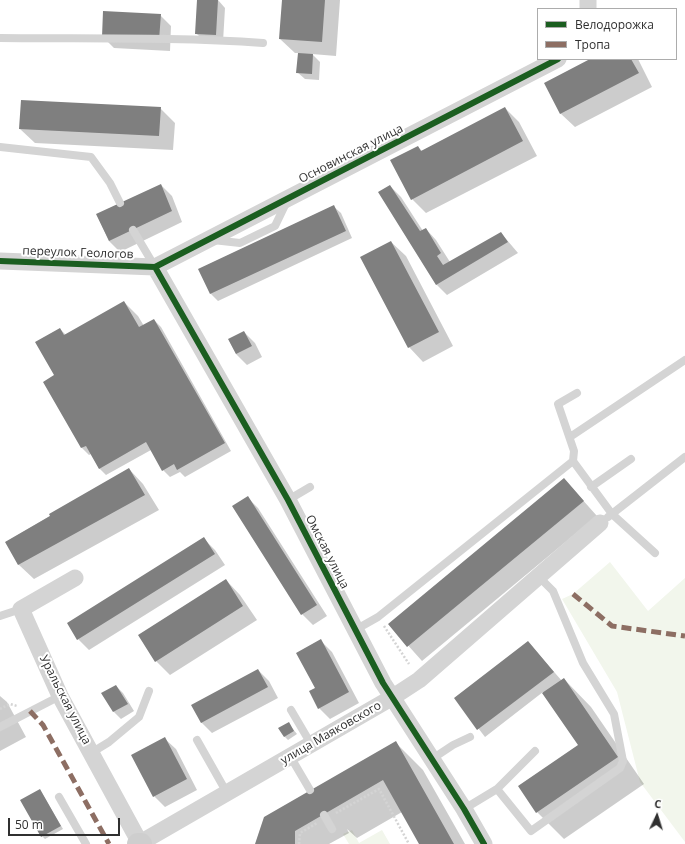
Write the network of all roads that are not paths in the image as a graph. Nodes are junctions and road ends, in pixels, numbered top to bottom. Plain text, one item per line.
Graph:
1 (0, 38) edge
2 (263, 43) dead end
3 (556, 60) edge
4 (0, 147) edge
5 (120, 203) dead end
6 (133, 230) dead end
7 (0, 261) edge
8 (155, 267) junction
9 (685, 360) edge
10 (577, 393) dead end
11 (570, 437) junction
12 (685, 457) edge
13 (631, 459) dead end
14 (573, 462) junction
15 (310, 487) dead end
16 (591, 487) junction
17 (288, 500) junction
18 (606, 518) junction
19 (655, 553) dead end
20 (538, 576) junction
21 (75, 578) dead end
22 (21, 609) junction
23 (0, 616) edge
24 (355, 630) junction
25 (149, 691) dead end
26 (60, 696) junction
27 (393, 697) junction
28 (291, 710) dead end
29 (0, 727) edge
30 (470, 737) dead end
31 (197, 740) dead end
32 (311, 744) junction
33 (535, 751) dead end
34 (91, 753) junction
35 (290, 756) junction
36 (432, 759) junction
37 (498, 789) junction
38 (310, 790) dead end
39 (227, 793) junction
40 (59, 797) dead end
41 (464, 809) junction
42 (325, 817) road end
43 (332, 829) dead end
44 (86, 844) edge
45 (140, 844) edge
46 (484, 844) edge

1 - 2 lane
3 - 8 street, Основинская улица
4 - 5 lane
6 - 8 lane
7 - 8 street, переулок Геологов
8 - 17 street, Омская улица
9 - 11 lane
10 - 11 lane
11 - 14 lane
12 - 18 lane
13 - 16 lane
14 - 16 lane
14 - 24 lane
15 - 17 lane
16 - 18 lane
17 - 24 street, Омская улица
18 - 19 lane
18 - 20 street, улица Маяковского
20 - 27 street, улица Маяковского
20 - 37 lane
21 - 22 street
22 - 23 lane
22 - 26 street, Уральская улица
24 - 27 street, Омская улица
25 - 34 lane
26 - 29 lane
26 - 34 street, Уральская улица
27 - 32 street, улица Маяковского
27 - 36 street, Омская улица
28 - 32 lane
30 - 36 lane
31 - 39 lane
32 - 35 street, улица Маяковского
33 - 37 lane
34 - 45 street, Уральская улица
35 - 38 lane
35 - 39 street, улица Маяковского
36 - 41 street, Омская улица
37 - 41 lane
39 - 45 street, улица Маяковского
40 - 44 lane
41 - 46 street, Омская улица
42 - 43 lane

